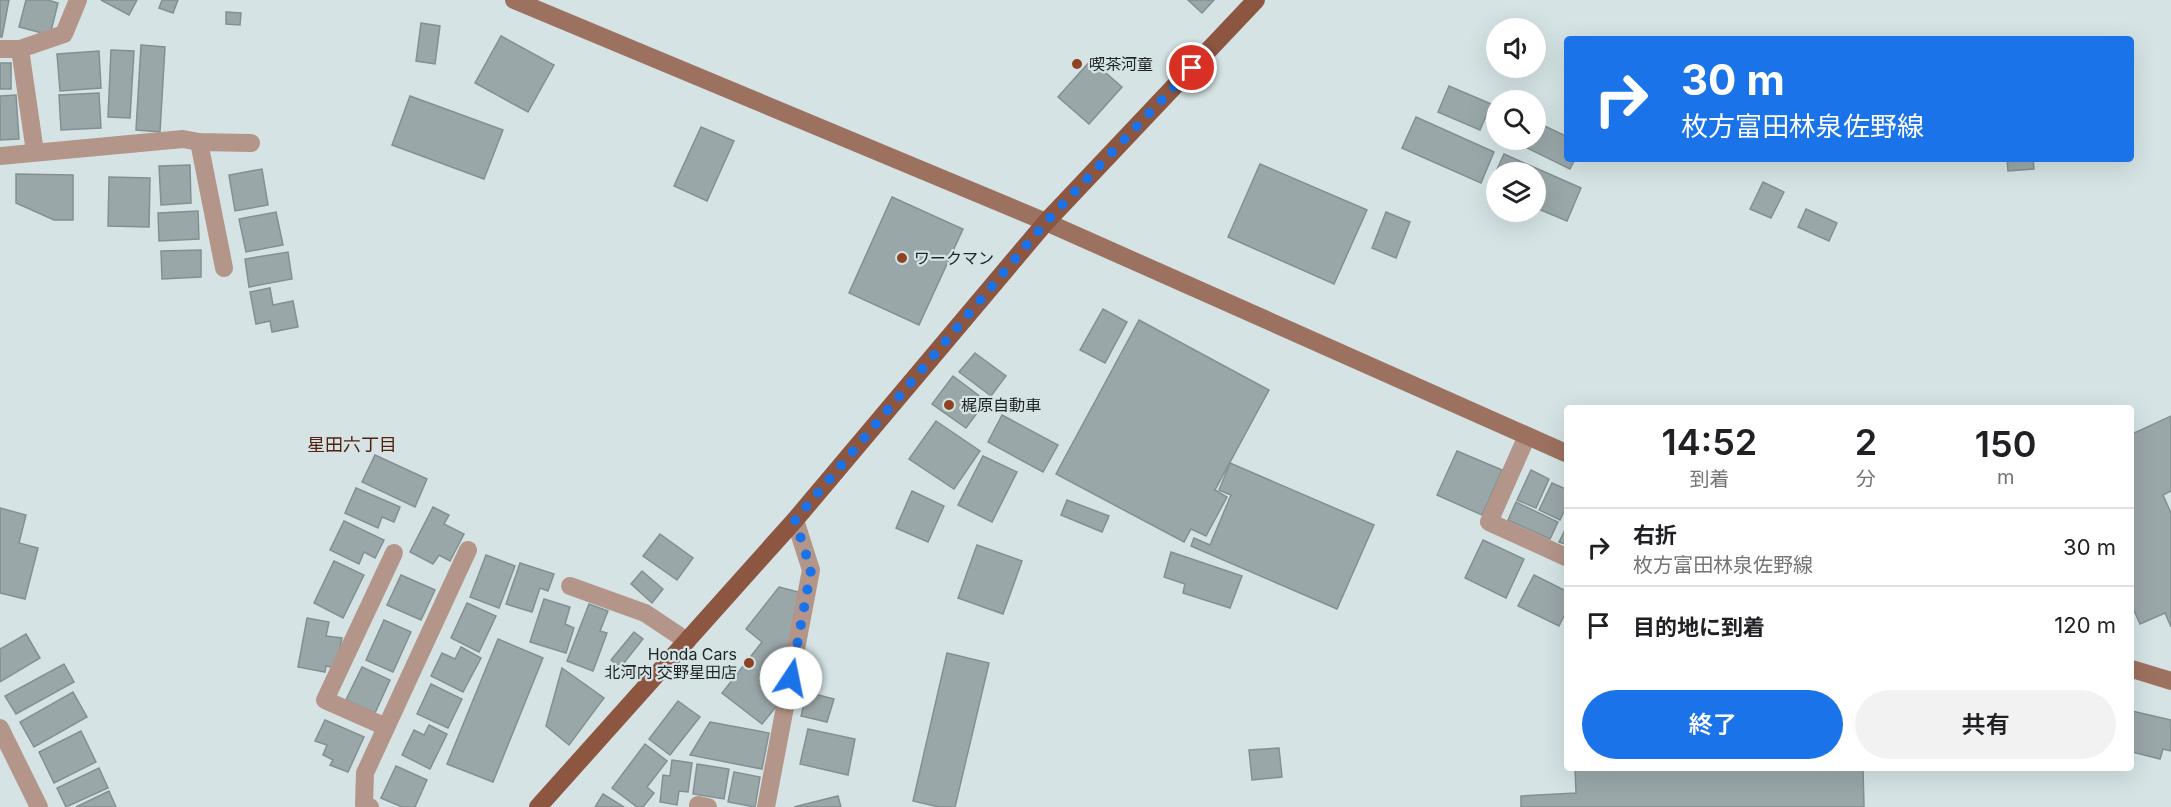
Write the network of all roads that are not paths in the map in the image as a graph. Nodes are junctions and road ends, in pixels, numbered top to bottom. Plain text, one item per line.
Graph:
1 (78, 0) edge
2 (514, 0) edge
3 (1256, 0) edge
4 (0, 49) edge
5 (20, 49) junction
6 (199, 142) junction
7 (250, 143) dead end
8 (35, 152) junction
9 (0, 156) edge
10 (1046, 222) junction
11 (224, 268) dead end
12 (1527, 436) junction
13 (1564, 452) edge
14 (795, 520) junction
15 (468, 550) dead end
16 (394, 553) dead end
17 (1564, 556) edge
18 (570, 586) dead end
19 (687, 641) junction
20 (2134, 670) edge
21 (2171, 681) edge
22 (386, 727) junction
23 (0, 728) edge
24 (39, 807) edge
25 (370, 807) edge
26 (538, 807) edge
27 (766, 807) edge

1 - 5 street
2 - 10 street
3 - 10 main road
4 - 5 street
5 - 8 street
6 - 7 street
6 - 8 street
6 - 11 street
8 - 9 street
10 - 12 street
10 - 14 main road
12 - 13 street
12 - 17 street
14 - 19 main road
14 - 27 street
15 - 22 street
16 - 22 street
18 - 19 street
19 - 26 main road
20 - 21 street
22 - 25 street
23 - 24 street

